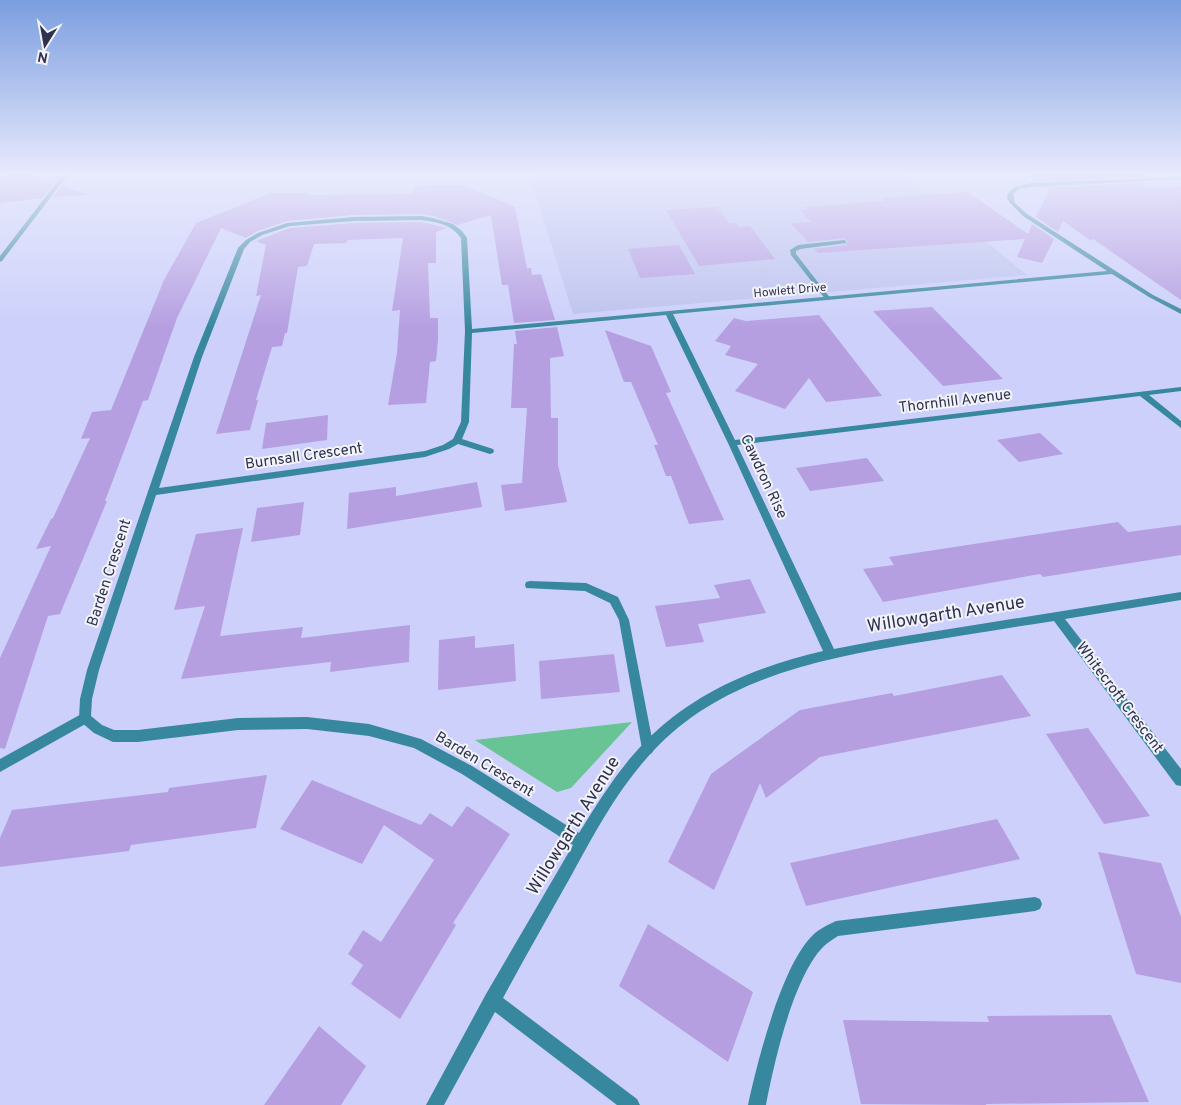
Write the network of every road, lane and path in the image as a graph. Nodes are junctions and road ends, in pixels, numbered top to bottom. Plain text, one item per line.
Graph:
1 (28, 225) edge
2 (287, 225) edge
3 (451, 225) edge
4 (1041, 225) edge
5 (844, 242) dead end
6 (0, 260) edge
7 (1113, 272) junction
8 (828, 299) junction
9 (1181, 312) edge
10 (669, 314) junction
11 (469, 331) junction
12 (1181, 389) edge
13 (1141, 393) junction
14 (1181, 425) edge
15 (458, 441) junction
16 (732, 443) junction
17 (490, 451) dead end
18 (152, 492) junction
19 (530, 585) dead end
20 (1181, 596) edge
21 (1056, 616) junction
22 (830, 653) junction
23 (86, 718) junction
24 (648, 749) junction
25 (0, 766) edge
26 (1181, 780) edge
27 (582, 843) junction
28 (1035, 904) dead end
29 (492, 1000) junction
30 (435, 1105) edge
31 (631, 1105) edge
32 (757, 1105) edge

1 - 6 street
2 - 18 street, Barden Crescent
3 - 11 street, Barden Crescent
4 - 7 street
5 - 8 street
7 - 8 street, Howlett Drive
7 - 9 street
8 - 10 street, Howlett Drive
10 - 11 street, Howlett Drive
10 - 16 street, Cawdron Rise
11 - 15 street
12 - 13 street, Thornhill Avenue
13 - 14 street
13 - 16 street, Thornhill Avenue
15 - 17 street
15 - 18 street, Burnsall Crescent
16 - 22 street, Cawdron Rise
18 - 23 street, Barden Crescent
19 - 24 street
20 - 21 street, Willowgarth Avenue
21 - 22 street, Willowgarth Avenue
21 - 26 street, Whitecroft Crescent
22 - 24 street, Willowgarth Avenue
23 - 25 street
23 - 27 street, Barden Crescent
24 - 27 street, Willowgarth Avenue
27 - 29 street, Willowgarth Avenue
28 - 32 street
29 - 30 street, Willowgarth Avenue
29 - 31 street

